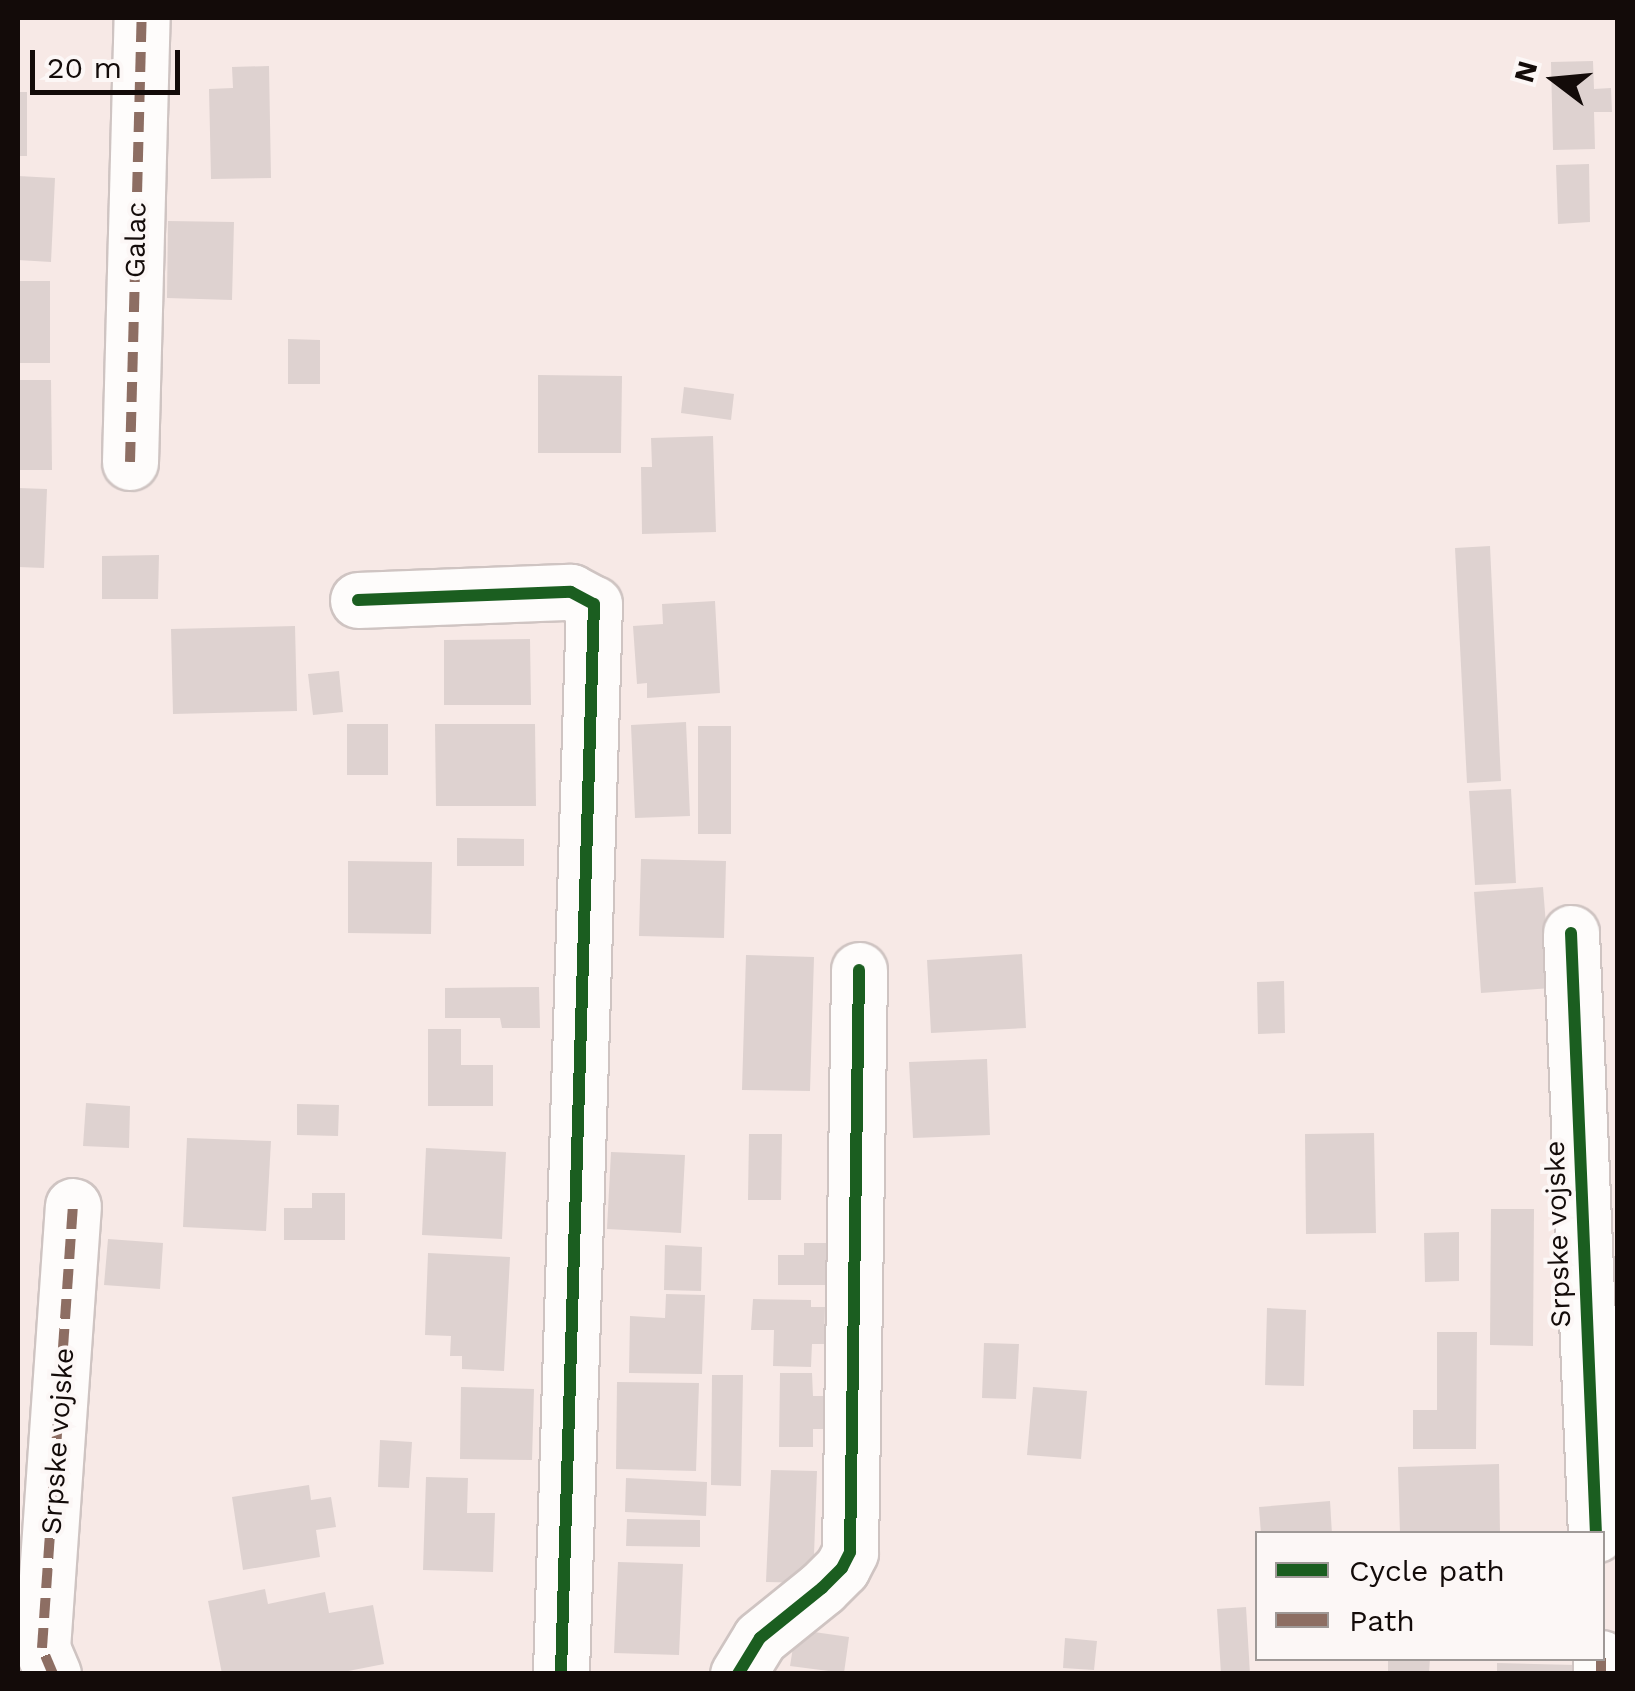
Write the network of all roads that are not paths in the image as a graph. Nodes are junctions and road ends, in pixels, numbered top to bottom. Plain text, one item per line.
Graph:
1 (142, 18) edge
2 (130, 462) dead end
3 (358, 600) dead end
4 (1571, 933) dead end
5 (859, 970) dead end
6 (73, 1206) dead end
7 (1596, 1531) edge
8 (52, 1674) edge
9 (561, 1674) edge
10 (738, 1674) edge

1 - 2 street, Galac
3 - 9 street
4 - 7 street, Srpske vojske
5 - 10 street
6 - 8 street, Srpske vojske

